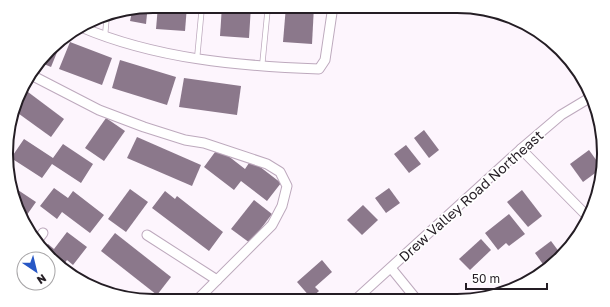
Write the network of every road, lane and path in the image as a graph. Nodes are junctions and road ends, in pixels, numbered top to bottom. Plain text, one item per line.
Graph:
1 (201, 13) edge
2 (267, 13) edge
3 (332, 13) edge
4 (106, 21) edge
5 (87, 29) edge
6 (105, 36) junction
7 (197, 59) junction
8 (262, 67) junction
9 (36, 77) edge
10 (586, 100) edge
11 (521, 149) junction
12 (584, 213) edge
13 (43, 233) dead end
14 (147, 235) dead end
15 (40, 237) edge
16 (391, 268) junction
17 (217, 280) junction
18 (202, 294) edge
19 (362, 294) edge
20 (412, 294) edge

1 - 7 lane
2 - 8 lane
3 - 8 street
4 - 6 lane
5 - 6 street
6 - 7 street
7 - 8 street
9 - 17 street
10 - 11 street, Drew Valley Road Northeast
11 - 12 street
11 - 16 street, Drew Valley Road Northeast
13 - 15 street
14 - 17 street
16 - 19 street, Drew Valley Road Northeast
16 - 20 street
17 - 18 street

